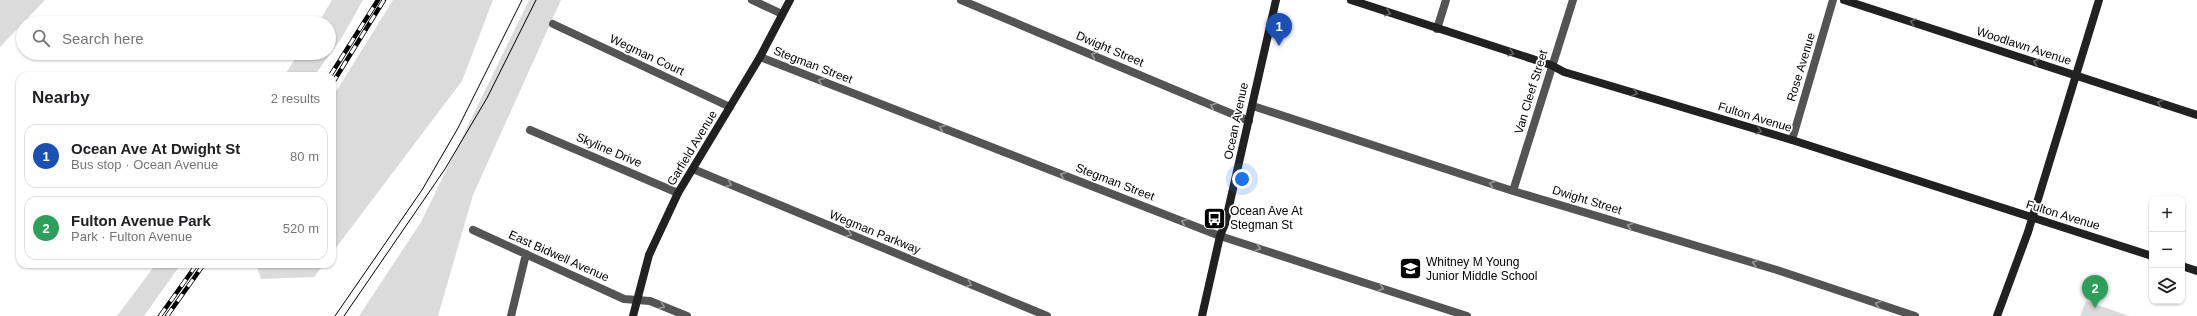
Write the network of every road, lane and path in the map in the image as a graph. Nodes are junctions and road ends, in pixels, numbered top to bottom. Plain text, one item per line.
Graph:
1 (752, 0) edge
2 (790, 0) edge
3 (961, 0) edge
4 (1276, 0) edge
5 (1351, 0) edge
6 (1446, 0) edge
7 (1573, 0) edge
8 (1834, 0) edge
9 (1844, 0) edge
10 (2099, 0) edge
11 (782, 14) junction
12 (553, 24) dead end
13 (1437, 29) junction
14 (760, 57) junction
15 (1552, 65) junction
16 (2076, 75) junction
17 (1252, 106) junction
18 (730, 107) junction
19 (2197, 115) edge
20 (1249, 121) junction
21 (530, 130) dead end
22 (1792, 140) junction
23 (693, 169) junction
24 (1513, 191) junction
25 (678, 193) junction
26 (2032, 217) junction
27 (473, 230) dead end
28 (1220, 236) junction
29 (526, 254) junction
30 (2149, 255) edge
31 (2185, 267) edge
32 (2197, 271) edge
33 (637, 300) junction
34 (511, 316) edge
35 (633, 316) edge
36 (687, 316) edge
37 (1047, 316) edge
38 (1202, 316) edge
39 (1467, 316) edge
40 (1915, 316) edge
41 (1997, 316) edge

1 - 11 street
2 - 11 street, Garfield Avenue
20 -> 3 street, Dwight Street
4 - 17 street, Ocean Avenue
5 -> 13 street, Fulton Avenue
6 - 13 street
7 - 15 street, Van Cleef Street
8 - 22 street, Rose Avenue
16 -> 9 street, Woodlawn Avenue
10 - 16 street
11 - 14 street, Garfield Avenue
12 - 18 street, Wegman Court
13 -> 15 street, Fulton Avenue
14 - 18 street, Garfield Avenue
28 -> 14 street, Stegman Street
15 -> 22 street, Fulton Avenue
15 - 24 street, Van Cleef Street
19 -> 16 street, Woodlawn Avenue
16 - 26 street
17 - 20 street, Ocean Avenue
24 -> 17 street, Dwight Street
18 - 23 street, Garfield Avenue
20 - 28 street, Ocean Avenue
21 - 25 street, Skyline Drive
22 - 26 street, Fulton Avenue
23 - 25 street, Garfield Avenue
23 -> 37 street, Wegman Parkway
40 -> 24 street, Dwight Street
25 - 33 street, Garfield Avenue
26 - 30 street, Fulton Avenue
26 - 41 street
27 - 29 street, East Bidwell Avenue
28 - 38 street, Ocean Avenue
28 -> 39 street, Stegman Street
29 - 33 street, East Bidwell Avenue
29 - 34 street
31 - 32 street
33 - 35 street, Garfield Avenue
33 -> 36 street, East Bidwell Avenue

